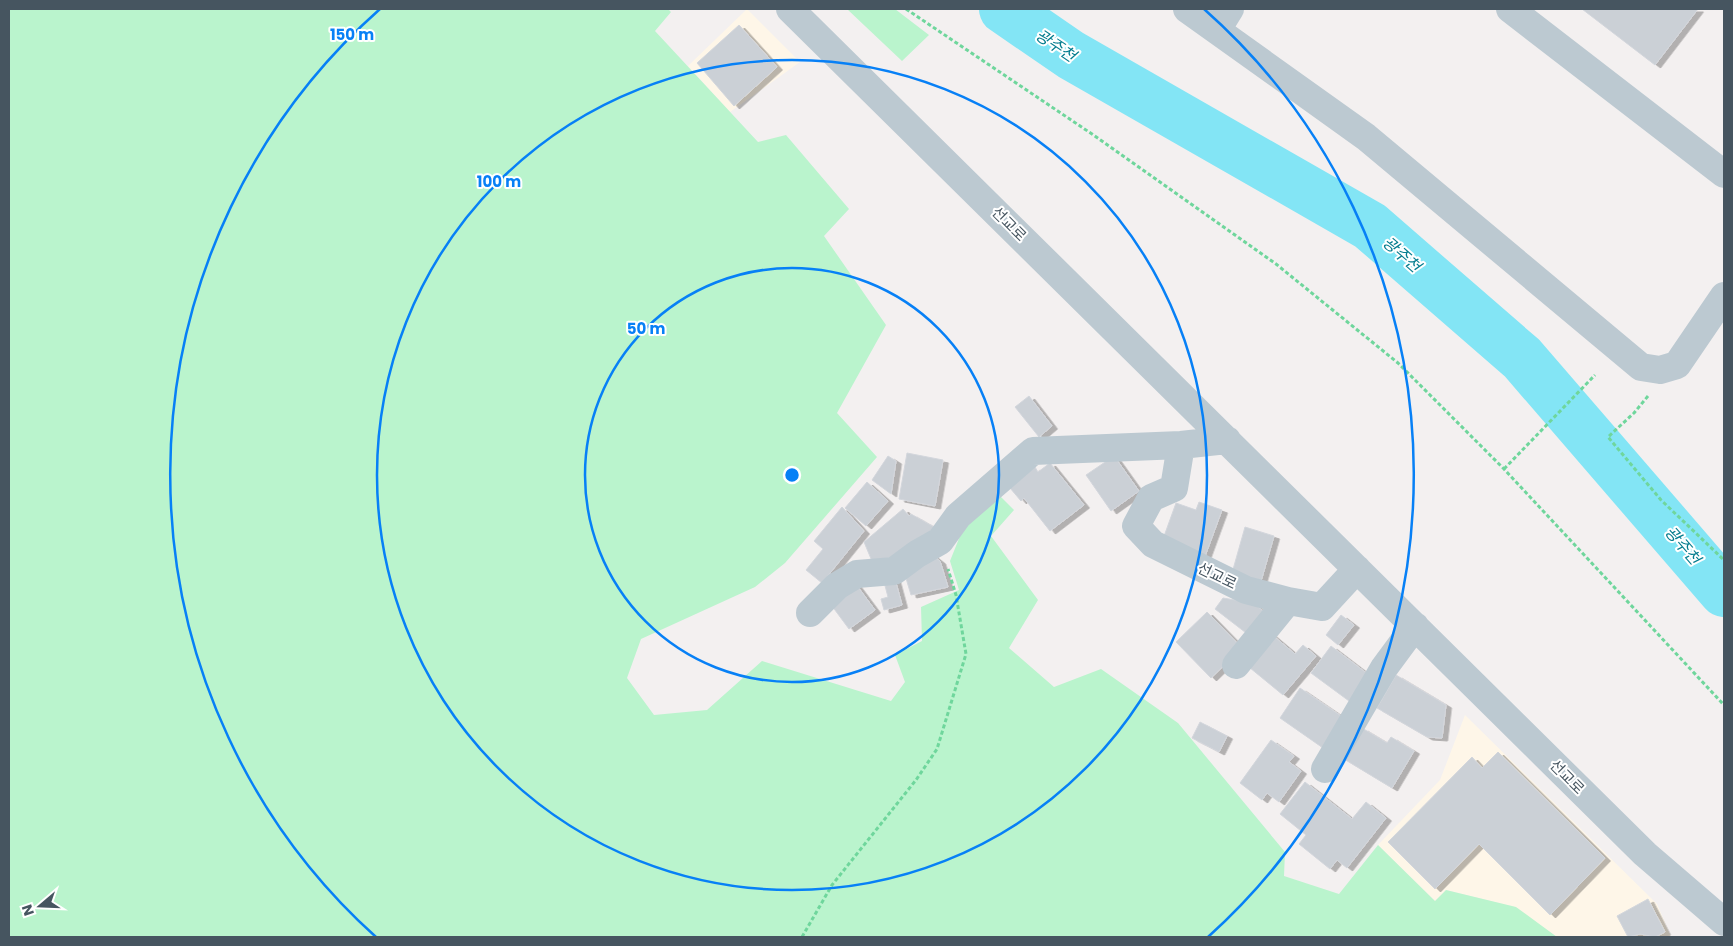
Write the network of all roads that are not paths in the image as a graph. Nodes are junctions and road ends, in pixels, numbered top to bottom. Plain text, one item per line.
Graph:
1 (790, 9) edge
2 (1187, 9) edge
3 (1510, 9) edge
4 (1223, 20) edge
5 (1724, 174) edge
6 (1724, 296) edge
7 (1227, 440) junction
8 (1181, 446) junction
9 (1357, 569) junction
10 (1288, 601) junction
11 (810, 613) dead end
12 (1416, 626) junction
13 (1236, 665) dead end
14 (1325, 769) dead end
15 (1724, 922) edge

1 - 7 street, 선교로
2 - 4 street
3 - 5 street
4 - 6 street
7 - 8 street
7 - 9 street, 선교로
8 - 10 street, 선교로
8 - 11 street
9 - 10 street, 선교로
9 - 12 street, 선교로
10 - 13 street
12 - 14 street
12 - 15 street, 선교로

